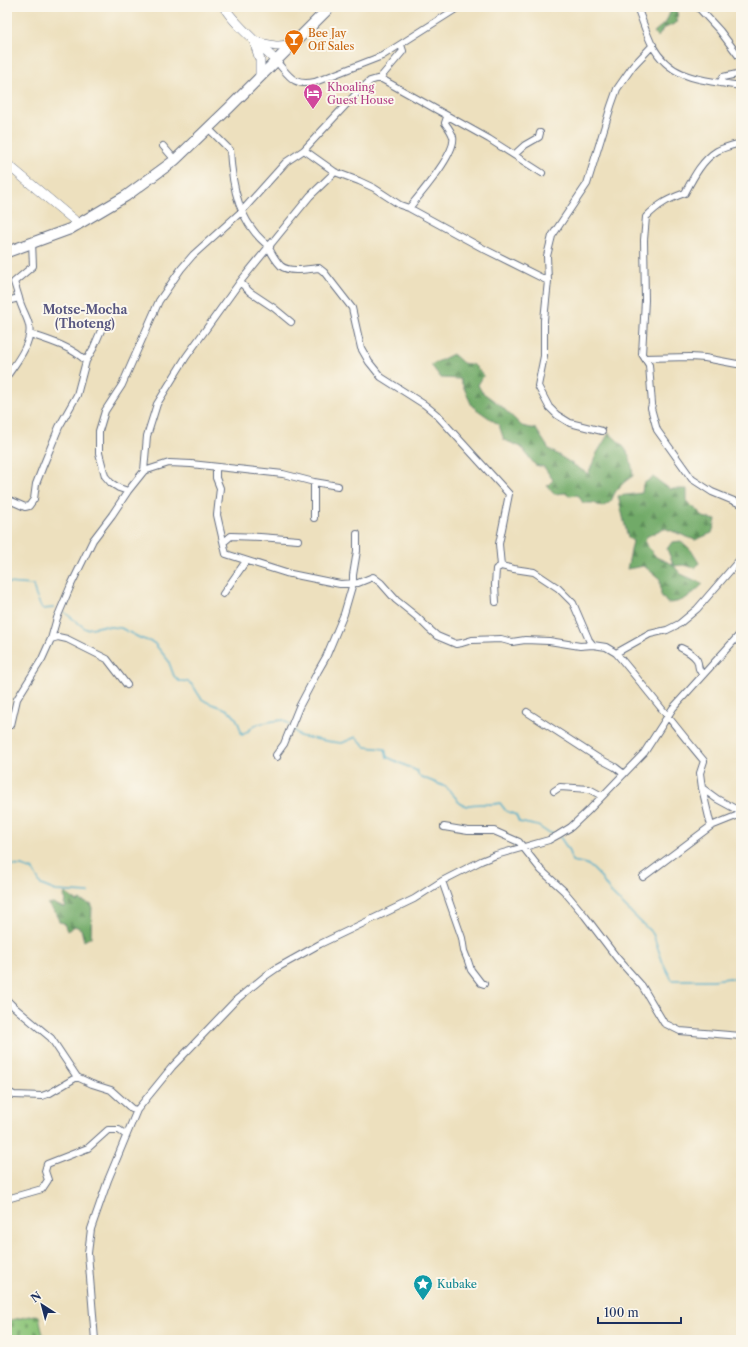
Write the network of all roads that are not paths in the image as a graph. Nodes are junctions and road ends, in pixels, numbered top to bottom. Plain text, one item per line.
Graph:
1 (224, 7) edge
2 (330, 7) edge
3 (459, 7) edge
4 (637, 7) edge
5 (698, 7) edge
6 (254, 40) junction
7 (294, 43) junction
8 (401, 45) junction
9 (653, 46) junction
10 (741, 59) edge
11 (276, 61) junction
12 (741, 71) edge
13 (260, 77) junction
14 (380, 78) junction
15 (720, 82) junction
16 (741, 86) edge
17 (447, 117) junction
18 (208, 128) junction
19 (540, 133) dead end
20 (741, 143) edge
21 (163, 146) dead end
22 (304, 150) junction
23 (514, 156) junction
24 (175, 160) junction
25 (7, 164) edge
26 (335, 172) junction
27 (542, 173) dead end
28 (409, 208) junction
29 (242, 211) junction
30 (78, 225) junction
31 (32, 242) junction
32 (269, 247) junction
33 (7, 252) edge
34 (548, 281) junction
35 (240, 282) junction
36 (19, 298) junction
37 (7, 301) edge
38 (290, 322) dead end
39 (102, 328) dead end
40 (30, 334) junction
41 (645, 358) junction
42 (86, 361) junction
43 (741, 363) edge
44 (7, 376) edge
45 (602, 431) dead end
46 (216, 468) junction
47 (144, 471) junction
48 (314, 482) junction
49 (338, 486) dead end
50 (128, 491) junction
51 (7, 499) edge
52 (741, 504) edge
53 (314, 518) dead end
54 (357, 534) dead end
55 (298, 540) dead end
56 (224, 542) junction
57 (741, 558) edge
58 (246, 561) junction
59 (500, 566) junction
60 (353, 583) junction
61 (223, 594) dead end
62 (496, 602) dead end
63 (741, 633) edge
64 (51, 639) junction
65 (593, 644) junction
66 (681, 648) dead end
67 (616, 653) junction
68 (703, 675) junction
69 (127, 685) dead end
70 (527, 712) dead end
71 (668, 716) junction
72 (11, 725) dead end
73 (277, 757) dead end
74 (624, 774) junction
75 (702, 788) junction
76 (554, 791) dead end
77 (602, 796) junction
78 (741, 813) edge
79 (711, 826) junction
80 (444, 827) dead end
81 (524, 847) junction
82 (643, 877) dead end
83 (442, 881) junction
84 (484, 984) dead end
85 (7, 1000) edge
86 (741, 1036) edge
87 (77, 1077) junction
88 (7, 1091) edge
89 (137, 1110) junction
90 (126, 1135) junction
91 (7, 1199) edge
92 (95, 1340) edge

1 - 6 main road
2 - 7 main road
3 - 8 street
4 - 9 street
5 - 10 street
6 - 7 main road
6 - 11 main road
6 - 13 main road
7 - 11 main road
8 - 11 street
8 - 14 street
9 - 15 street
9 - 34 street
11 - 13 main road
12 - 15 street
13 - 18 main road
14 - 17 street
14 - 22 street
15 - 16 street
17 - 23 street
17 - 28 street
18 - 24 main road
18 - 29 street
19 - 23 street
20 - 41 street
21 - 24 street
22 - 26 street
22 - 29 street
23 - 27 street
24 - 30 main road
25 - 30 main road
26 - 28 street
26 - 32 street
28 - 34 street
29 - 32 street
29 - 50 street
30 - 31 main road
31 - 33 main road
31 - 36 street
32 - 35 street
32 - 59 street
34 - 45 street
35 - 38 street
35 - 47 street
36 - 37 street
36 - 40 street
39 - 42 street
40 - 42 street
40 - 44 street
41 - 43 street
41 - 52 street
42 - 51 street
46 - 47 street
46 - 48 street
46 - 56 street
47 - 50 street
48 - 49 street
48 - 53 street
50 - 64 street
54 - 60 street
55 - 56 street
56 - 58 street
57 - 67 street
58 - 60 street
58 - 61 street
59 - 62 street
59 - 65 street
60 - 65 street
60 - 73 street
63 - 68 street
64 - 69 street
64 - 72 street
65 - 67 street
66 - 68 street
67 - 71 street
68 - 71 street
70 - 74 street
71 - 74 street
71 - 75 street
74 - 77 street
75 - 78 street
75 - 79 street
76 - 77 street
77 - 81 street
78 - 79 street
79 - 82 street
80 - 81 street
81 - 83 street
81 - 86 street
83 - 84 street
83 - 89 street
85 - 87 street
87 - 88 street
87 - 89 street
89 - 90 street
90 - 91 street
90 - 92 street

